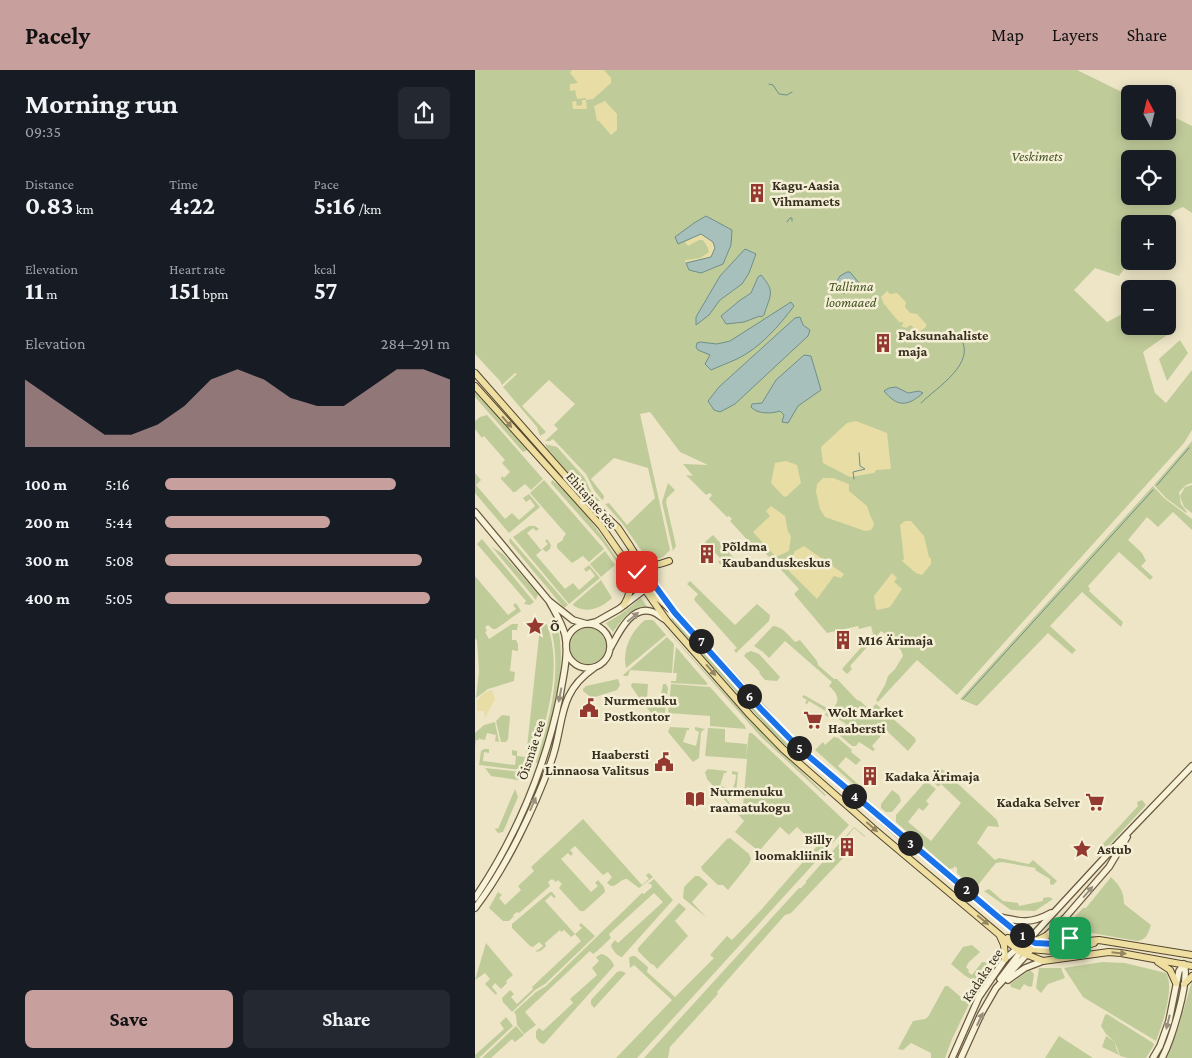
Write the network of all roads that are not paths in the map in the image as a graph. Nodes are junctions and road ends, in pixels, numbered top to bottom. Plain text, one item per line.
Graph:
1 (475, 374) edge
2 (475, 386) edge
3 (475, 512) edge
4 (620, 553) junction
5 (636, 554) junction
6 (669, 561) dead end
7 (650, 579) junction
8 (644, 590) junction
9 (549, 601) junction
10 (624, 605) junction
11 (675, 613) junction
12 (667, 621) junction
13 (587, 624) junction
14 (566, 647) junction
15 (611, 648) junction
16 (594, 668) junction
17 (1192, 766) edge
18 (1131, 831) junction
19 (475, 898) edge
20 (475, 908) edge
21 (1055, 911) junction
22 (997, 916) junction
23 (1064, 919) junction
24 (1000, 935) junction
25 (1046, 936) joint
26 (1099, 940) junction
27 (1081, 941) junction
28 (1026, 947) junction
29 (1177, 953) junction
30 (1192, 955) edge
31 (1150, 958) junction
32 (1005, 959) junction
33 (1043, 961) junction
34 (1192, 962) edge
35 (1184, 964) junction
36 (1192, 966) edge
37 (1192, 976) edge
38 (1180, 983) junction
39 (996, 988) junction
40 (952, 1058) edge
41 (961, 1058) edge
42 (1153, 1058) edge
43 (1162, 1058) edge

1 - 5 main road, Ehitajate tee
2 -> 4 main road, Ehitajate tee
3 - 9 main road, Õismäe tee
4 - 7 main road
4 - 8 main road, Ehitajate tee
4 - 10 main road
5 - 6 main road
5 - 7 main road, Ehitajate tee
7 - 8 main road
7 - 11 main road, Ehitajate tee
8 - 10 main road
8 - 11 main road
8 - 12 main road, Ehitajate tee
9 - 13 main road, Õismäe tee
9 - 14 main road, Õismäe tee
10 - 13 main road
11 - 22 main road, Ehitajate tee
15 -> 12 main road
12 -> 24 main road, Ehitajate tee
13 - 14 main road
13 - 15 main road
14 - 16 main road
14 -> 19 main road, Õismäe tee
15 - 16 main road
20 -> 16 main road, Õismäe tee
17 - 18 main road
18 - 21 main road
23 -> 18 main road
21 - 22 main road
21 - 28 main road
22 - 28 main road, Ehitajate tee
23 - 25 main road
23 - 27 main road
24 - 28 main road, Ehitajate tee
24 - 32 main road
25 - 28 main road
26 - 27 main road
26 - 28 main road
26 - 29 main road
27 - 28 main road
28 - 32 main road, Kadaka tee
28 - 33 main road, Ehitajate tee
28 - 39 main road, Kadaka tee
29 - 30 main road
29 - 35 main road
33 -> 31 main road, Ehitajate tee
31 - 35 main road, Ehitajate tee
31 - 38 main road
32 - 40 main road, Kadaka tee
33 - 39 main road
34 - 35 main road
35 - 36 main road, Ehitajate tee
35 - 38 main road
37 - 38 main road
38 -> 42 main road
38 - 43 main road
41 -> 39 main road, Kadaka tee

